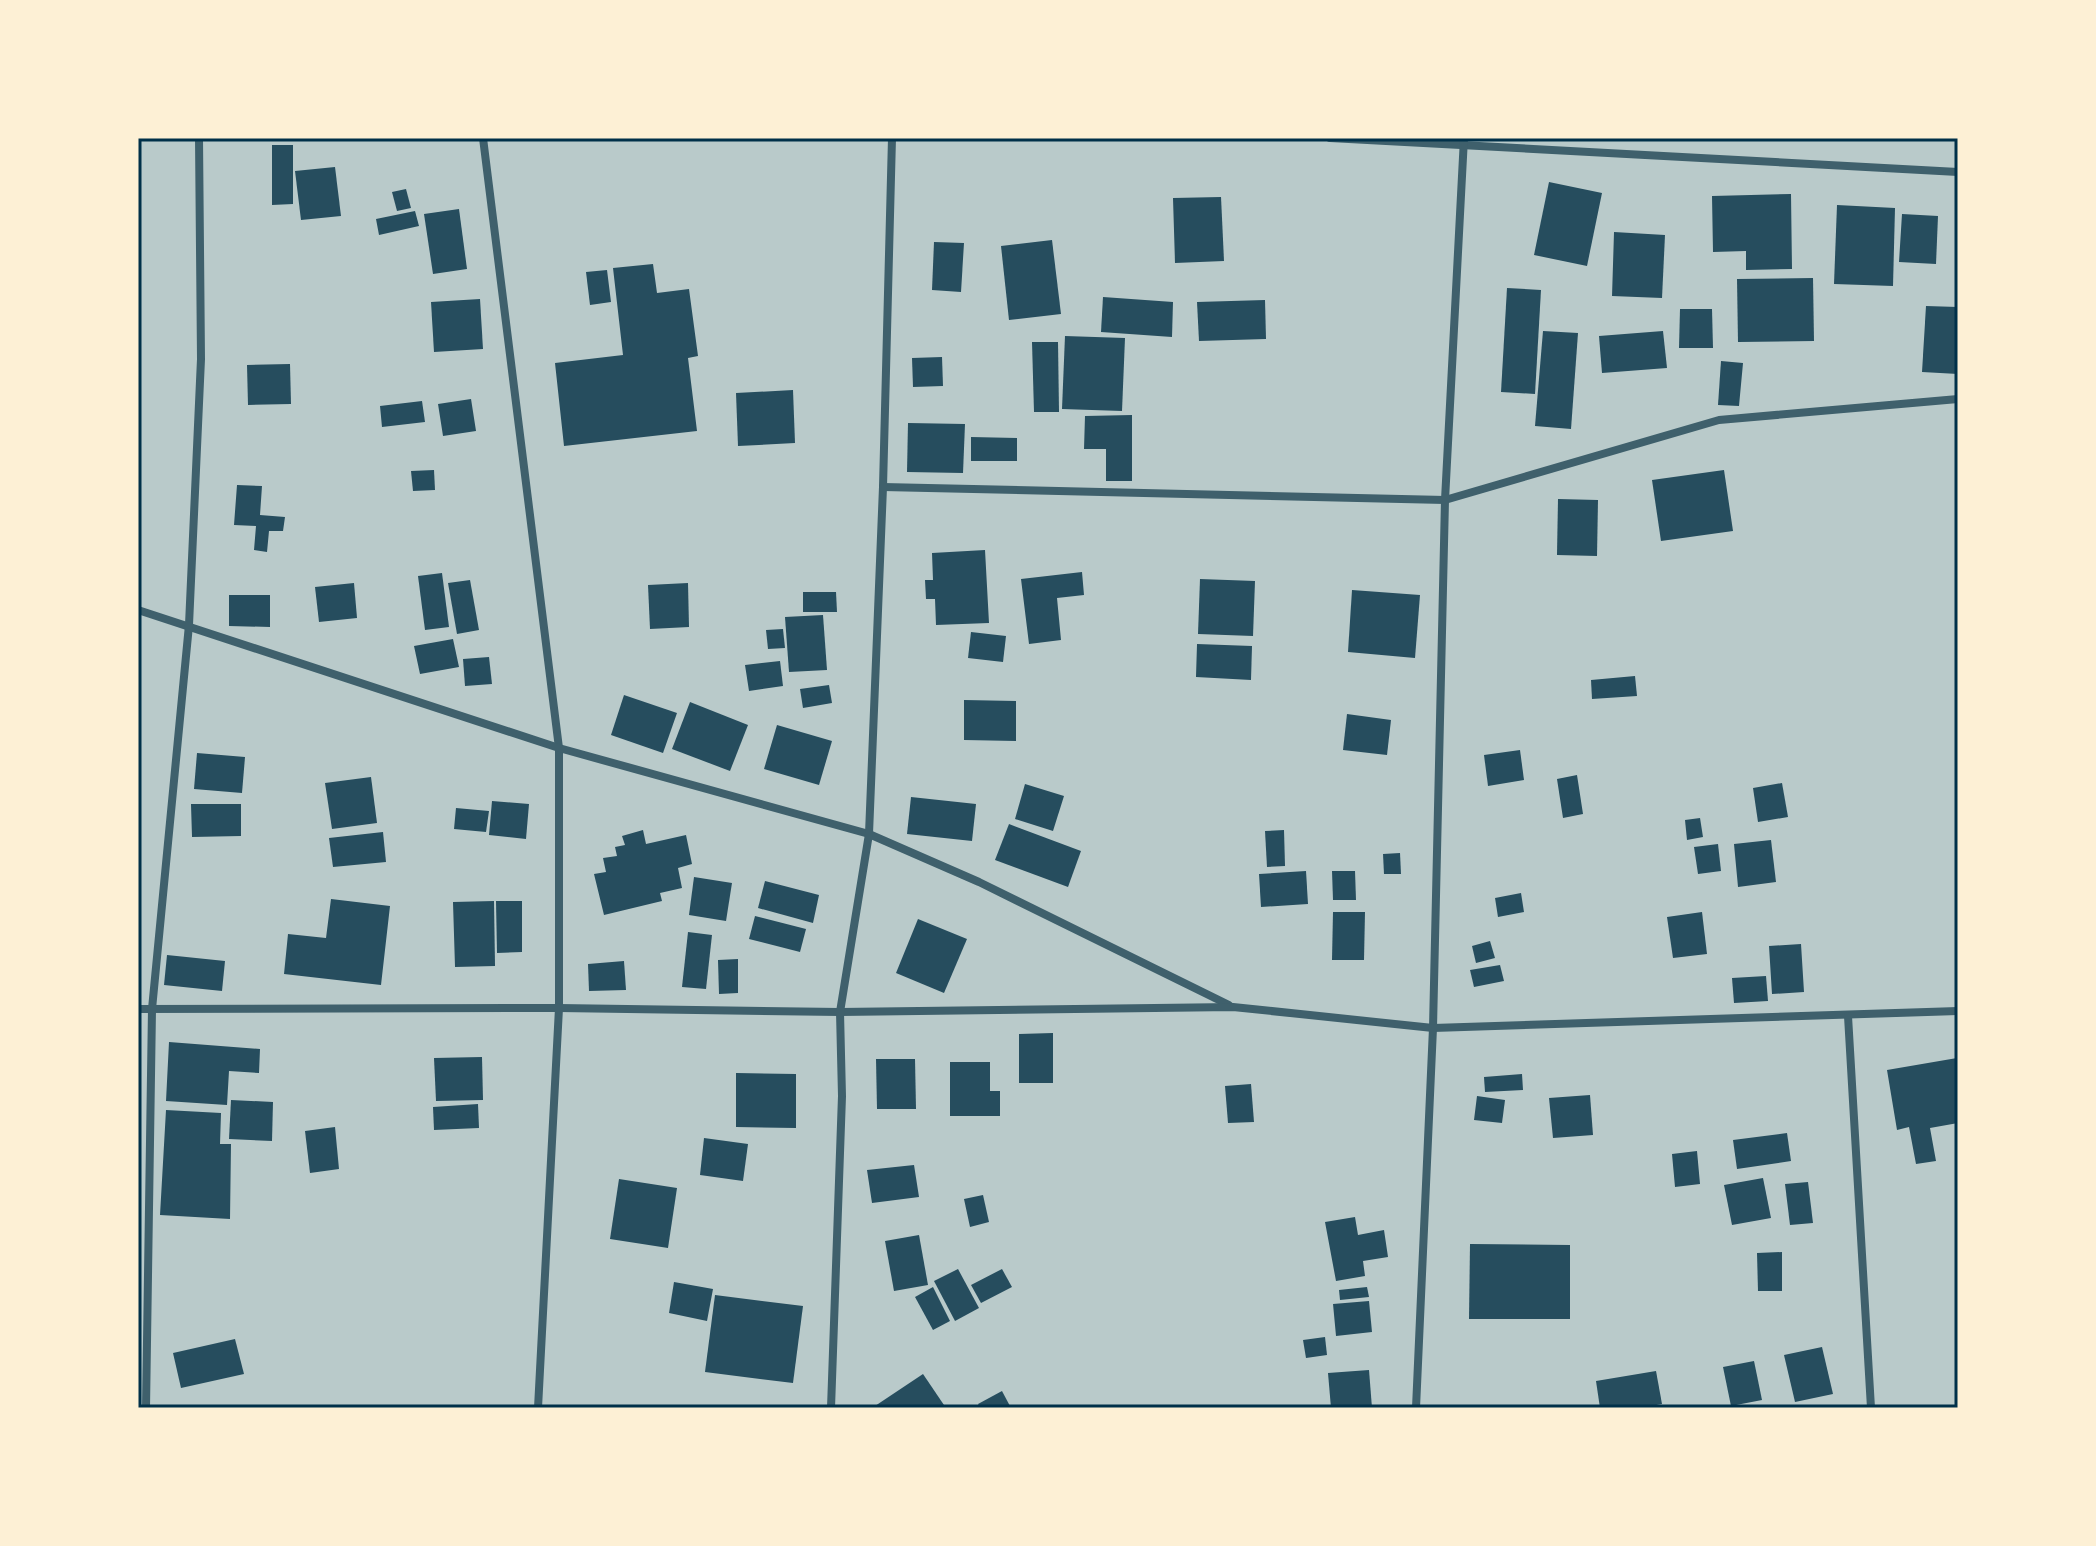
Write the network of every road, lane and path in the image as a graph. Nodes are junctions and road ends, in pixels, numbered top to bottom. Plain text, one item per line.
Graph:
1 (199, 138) edge
2 (483, 138) edge
3 (892, 138) edge
4 (1330, 138) edge
5 (1464, 142) edge
6 (1958, 172) edge
7 (1958, 399) edge
8 (883, 487) junction
9 (1445, 500) junction
10 (138, 610) edge
11 (189, 625) junction
12 (559, 748) junction
13 (869, 834) junction
14 (1233, 1007) junction
15 (559, 1008) junction
16 (138, 1009) edge
17 (152, 1009) junction
18 (1958, 1011) edge
19 (840, 1012) junction
20 (1848, 1016) junction
21 (1433, 1028) junction
22 (146, 1408) edge
23 (538, 1408) edge
24 (831, 1408) edge
25 (1416, 1408) edge
26 (1871, 1408) edge

1 - 11 street
2 - 12 street
3 - 8 street
4 - 5 street
5 - 6 street
5 - 9 street
7 - 9 street
8 - 9 street
8 - 13 street
9 - 21 street
10 - 11 street
11 - 12 street
11 - 17 street
12 - 13 street
12 - 15 street
13 - 14 street
13 - 19 street
14 - 19 street
14 - 21 street
15 - 17 street
15 - 19 street
15 - 23 street
16 - 17 street
17 - 22 street
18 - 20 street
19 - 24 street
20 - 21 street
20 - 26 street
21 - 25 street

